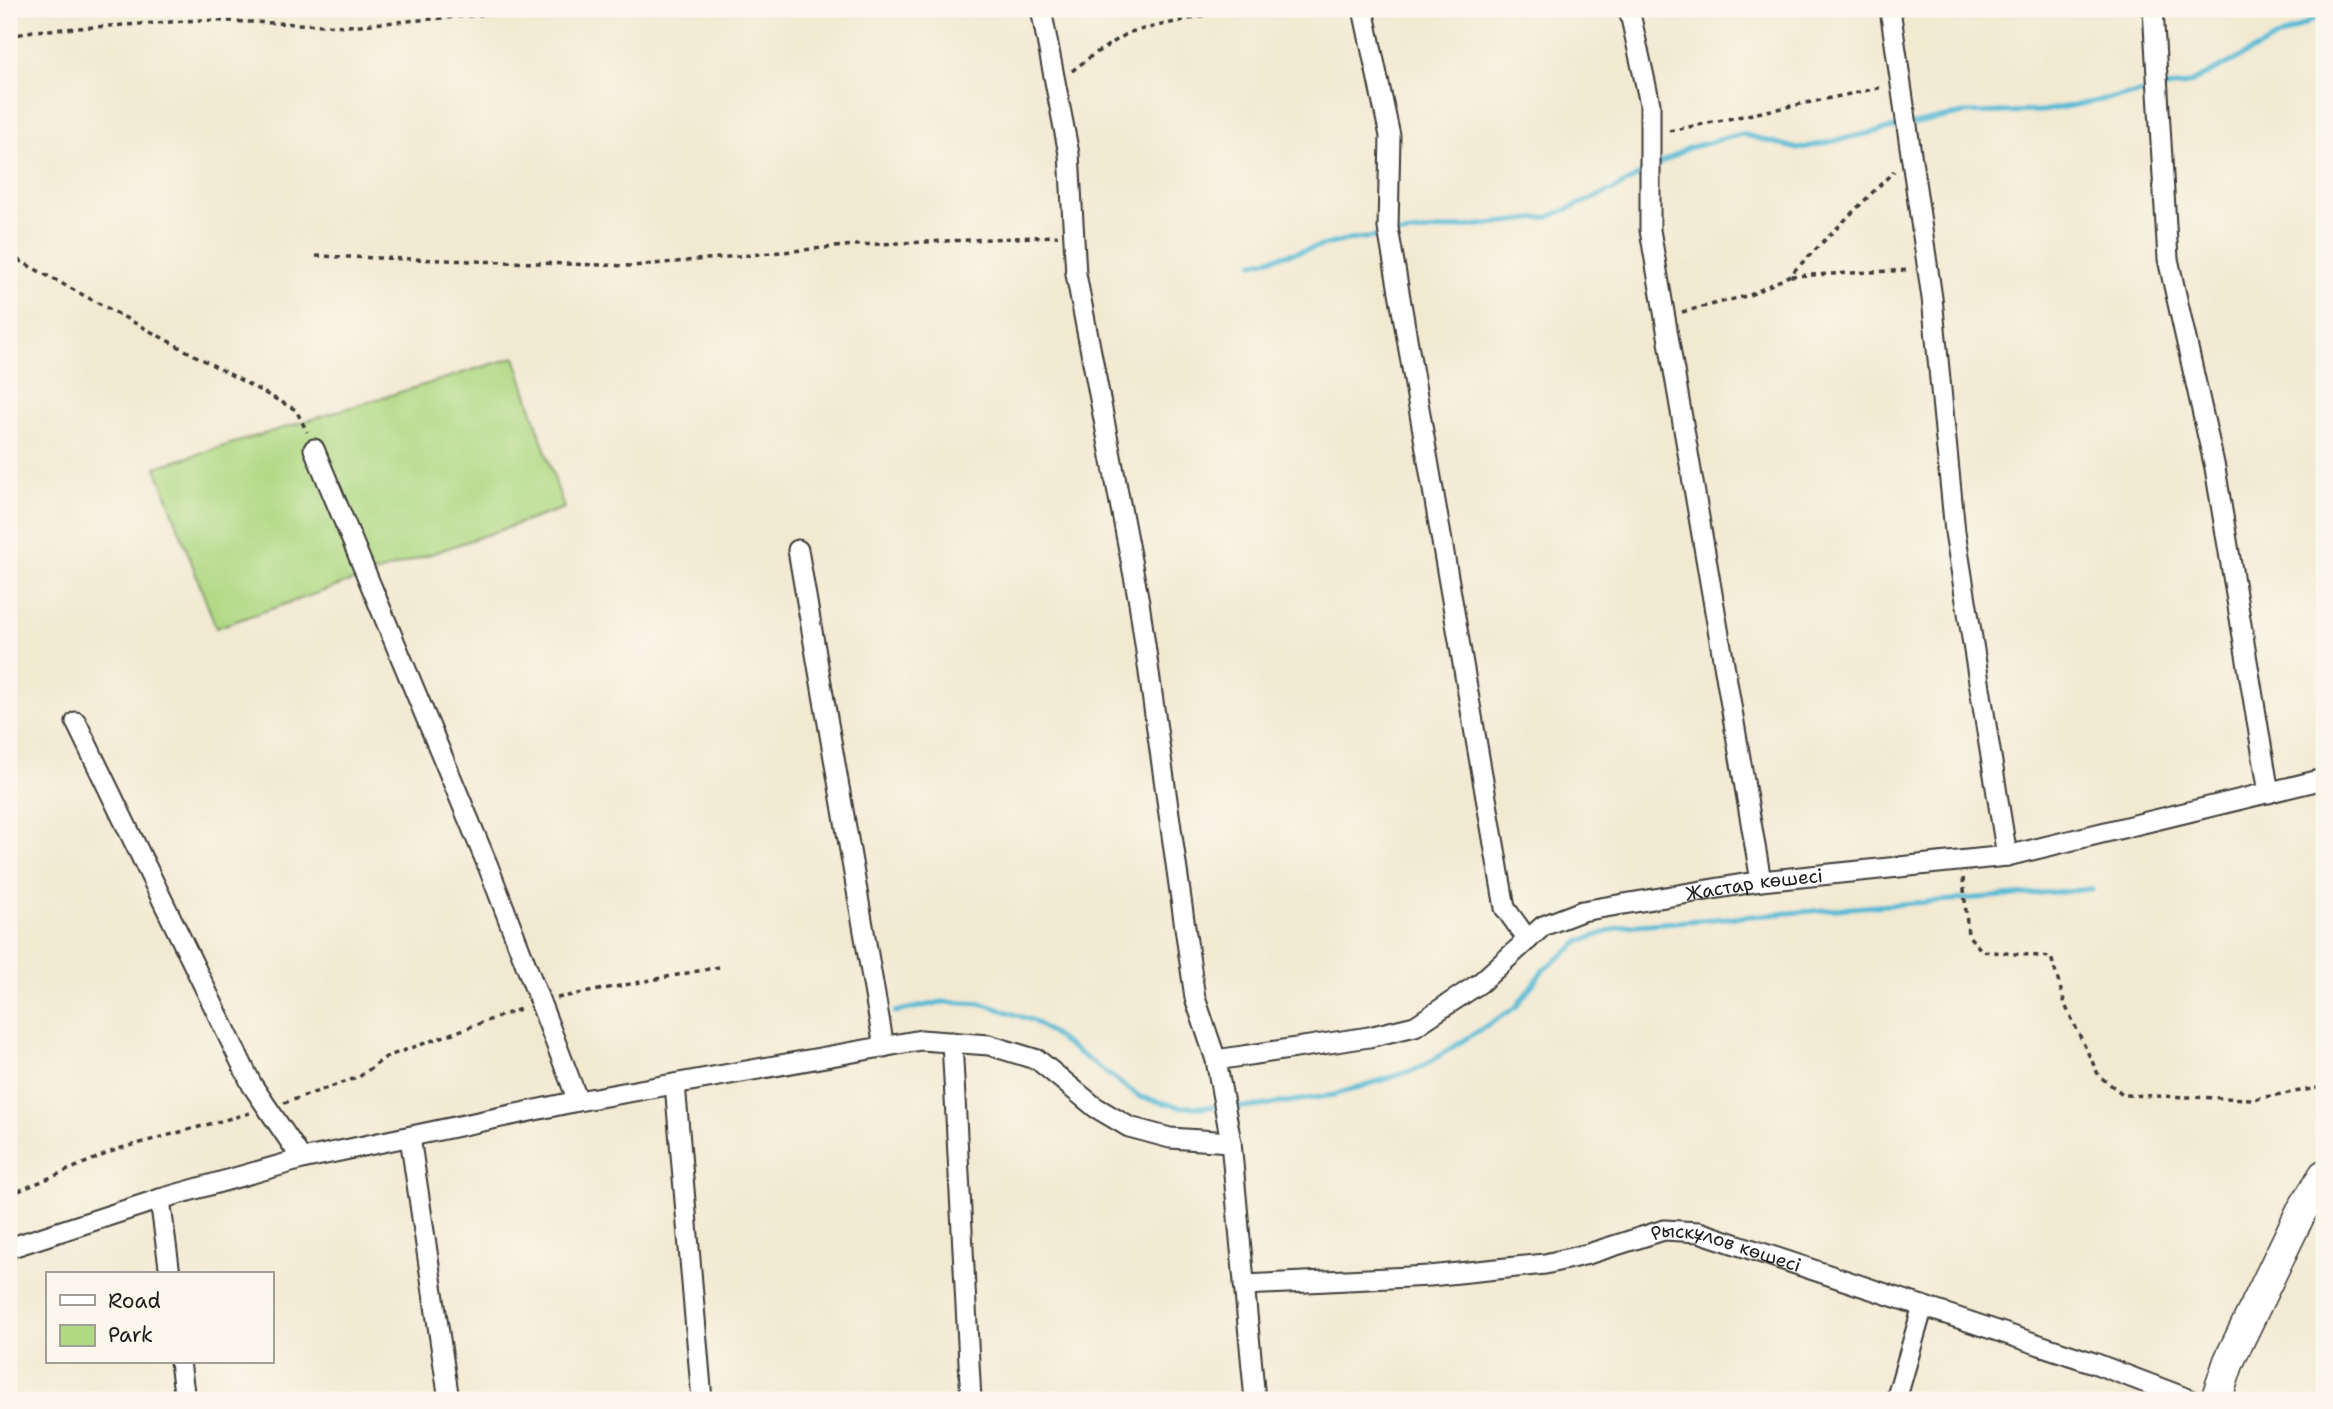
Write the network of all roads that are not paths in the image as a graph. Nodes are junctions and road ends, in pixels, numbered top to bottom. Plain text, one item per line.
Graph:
1 (1041, 9) edge
2 (1363, 9) edge
3 (1629, 9) edge
4 (1891, 9) edge
5 (2154, 9) edge
6 (314, 449) road end
7 (798, 550) dead end
8 (76, 722) dead end
9 (2324, 779) edge
10 (2269, 793) junction
11 (2007, 856) junction
12 (1761, 881) junction
13 (1528, 940) junction
14 (952, 1042) junction
15 (884, 1047) junction
16 (1216, 1060) junction
17 (675, 1084) junction
18 (578, 1101) junction
19 (410, 1136) junction
20 (1231, 1142) junction
21 (303, 1159) junction
22 (2324, 1175) edge
23 (160, 1199) junction
24 (9, 1248) edge
25 (170, 1272) edge
26 (1244, 1285) junction
27 (1923, 1306) junction
28 (180, 1364) edge
29 (185, 1400) edge
30 (449, 1400) edge
31 (702, 1400) edge
32 (971, 1400) edge
33 (1255, 1400) edge
34 (1896, 1400) edge
35 (2191, 1400) edge
36 (2216, 1400) edge

1 - 16 street
2 - 13 street
3 - 12 street
4 - 11 street
5 - 10 street
6 - 18 street
7 - 15 street
8 - 21 street
9 - 10 street, Жастар көшесі
10 - 11 street, Жастар көшесі
11 - 12 street, Жастар көшесі
12 - 13 street, Жастар көшесі
13 - 16 street, Жастар көшесі
14 - 15 street
14 - 20 street
14 - 32 street
15 - 17 street
16 - 20 street
17 - 18 street
17 - 31 street
18 - 19 street
19 - 21 street
19 - 30 street
20 - 26 street
21 - 23 street
22 - 36 main road
23 - 24 street
23 - 25 street
26 - 27 street, Рыскұлов көшесі
26 - 33 street
27 - 34 street
27 - 35 street, Рыскұлов көшесі
28 - 29 street

